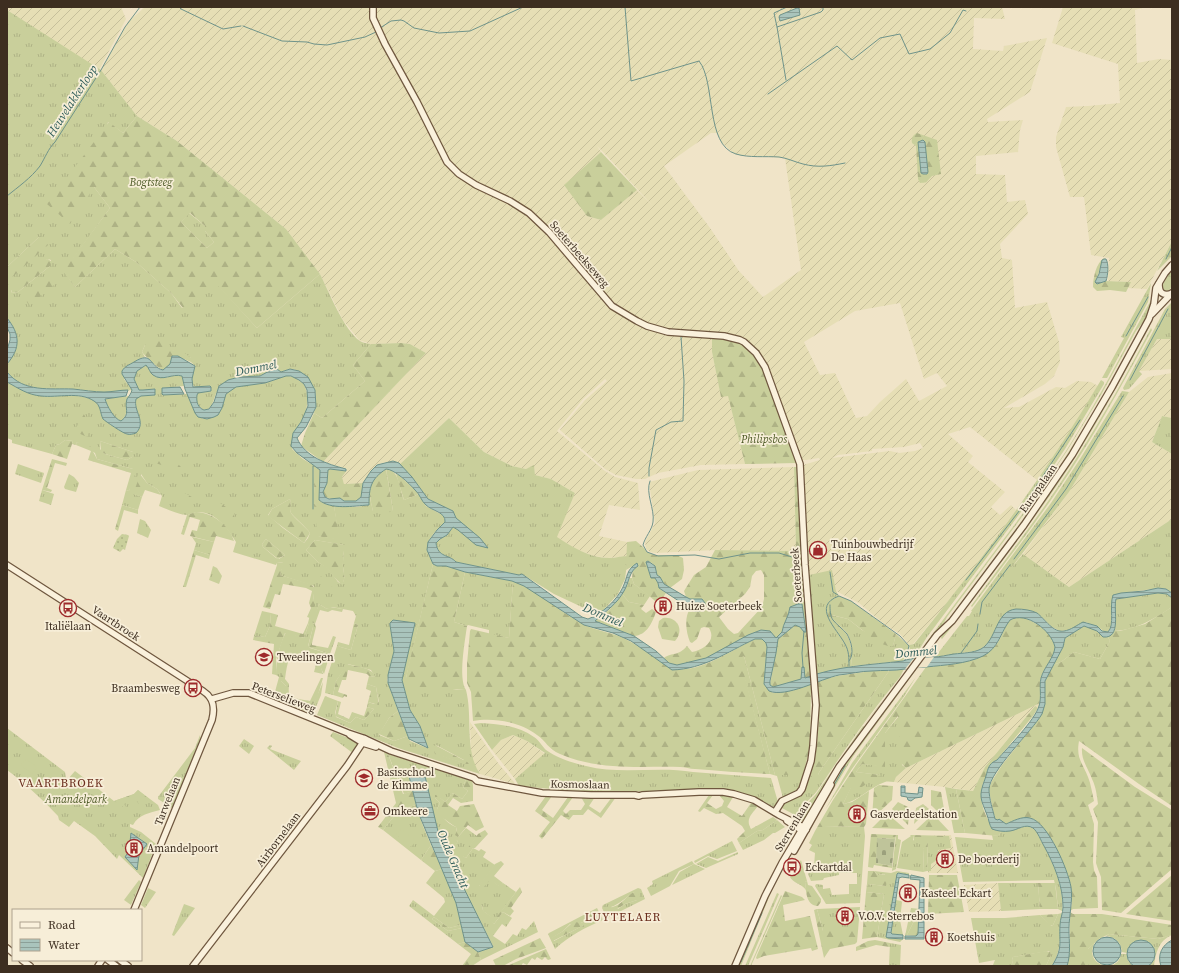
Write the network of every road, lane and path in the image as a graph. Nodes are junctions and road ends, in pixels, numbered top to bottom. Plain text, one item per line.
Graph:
1 (372, 7) edge
2 (1172, 265) edge
3 (1170, 270) edge
4 (1159, 284) junction
5 (1172, 293) edge
6 (1152, 315) junction
7 (800, 464) joint
8 (7, 565) edge
9 (920, 658) joint
10 (212, 700) junction
11 (364, 741) junction
12 (777, 813) junction
13 (804, 829) junction
14 (134, 909) edge
15 (204, 951) junction
16 (189, 966) edge
17 (193, 966) edge
18 (736, 966) edge

1 - 7 street, Soeterbeekseweg
2 - 3 street
3 - 4 street, Europalaan
4 - 5 street
4 - 6 street, Europalaan
5 - 6 street, Europalaan
6 - 9 street, Europalaan
7 - 12 street, Soeterbeek
8 - 10 street, Vaartbroek
9 - 13 street, Sterrenlaan
10 - 11 street, Peterselieweg
10 - 14 street, Tarwelaan
11 - 12 street, Kosmoslaan
11 - 15 street, Airbornelaan
12 - 13 street, Kosmoslaan
13 - 18 street, Sterrenlaan
15 - 16 street, Airbornelaan
15 - 17 street, Airbornelaan

